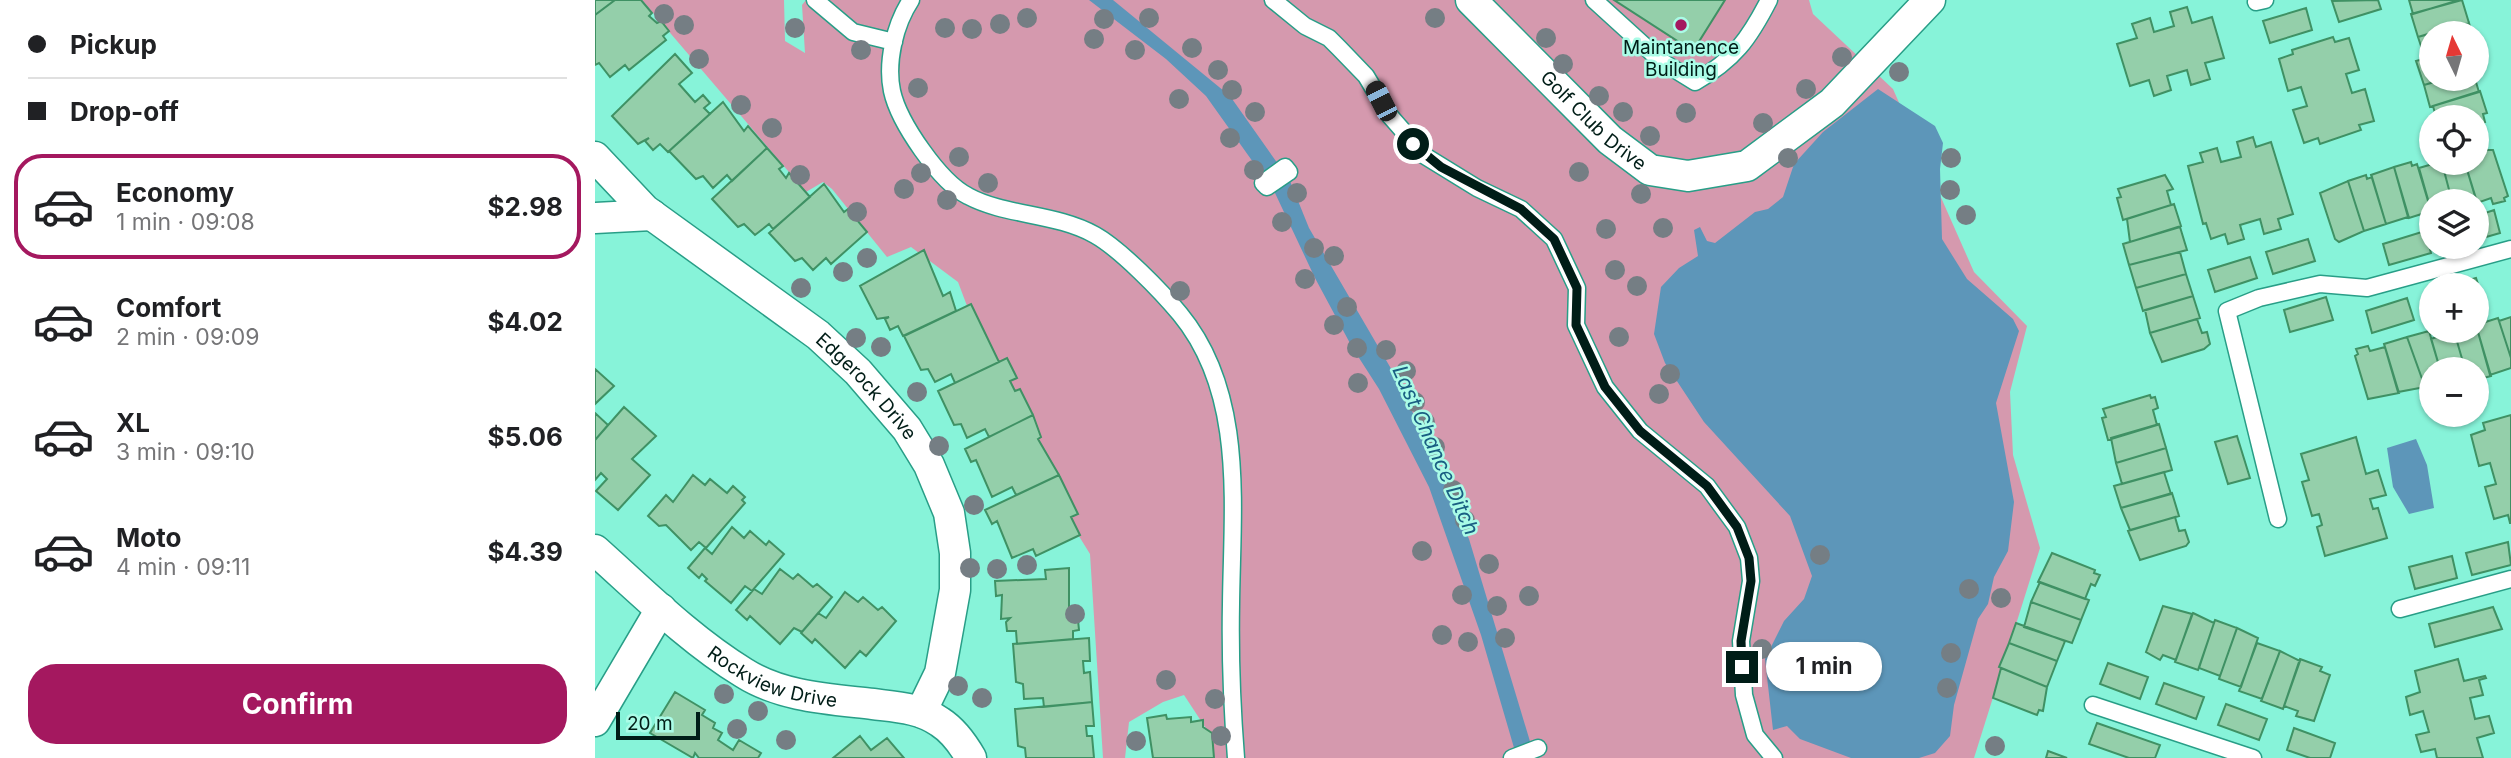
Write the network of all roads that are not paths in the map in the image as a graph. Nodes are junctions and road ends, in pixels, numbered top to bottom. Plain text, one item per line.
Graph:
1 (815, 0) edge
2 (911, 0) edge
3 (1273, 0) edge
4 (1471, 0) edge
5 (1594, 0) edge
6 (1769, 0) edge
7 (1930, 0) edge
8 (894, 42) junction
9 (595, 157) edge
10 (652, 215) junction
11 (595, 218) edge
12 (2511, 249) edge
13 (2278, 519) dead end
14 (595, 550) edge
15 (2511, 579) edge
16 (661, 609) junction
17 (2400, 610) dead end
18 (2093, 705) dead end
19 (921, 712) junction
20 (595, 721) edge
21 (1538, 748) dead end
22 (971, 758) edge
23 (1235, 758) edge
24 (1512, 758) edge
25 (1774, 758) edge
26 (2253, 758) edge

1 - 8 lane
2 - 8 lane
3 - 25 lane
4 - 7 street, Golf Club Drive
5 - 6 lane
8 - 23 lane
9 - 10 street, Edgerock Drive
10 - 11 street
10 - 19 street, Edgerock Drive
12 - 13 lane
14 - 16 street, Rockview Drive
15 - 17 lane
16 - 19 street, Rockview Drive
16 - 20 street
18 - 26 lane
19 - 22 street, Rockview Drive
21 - 24 lane

